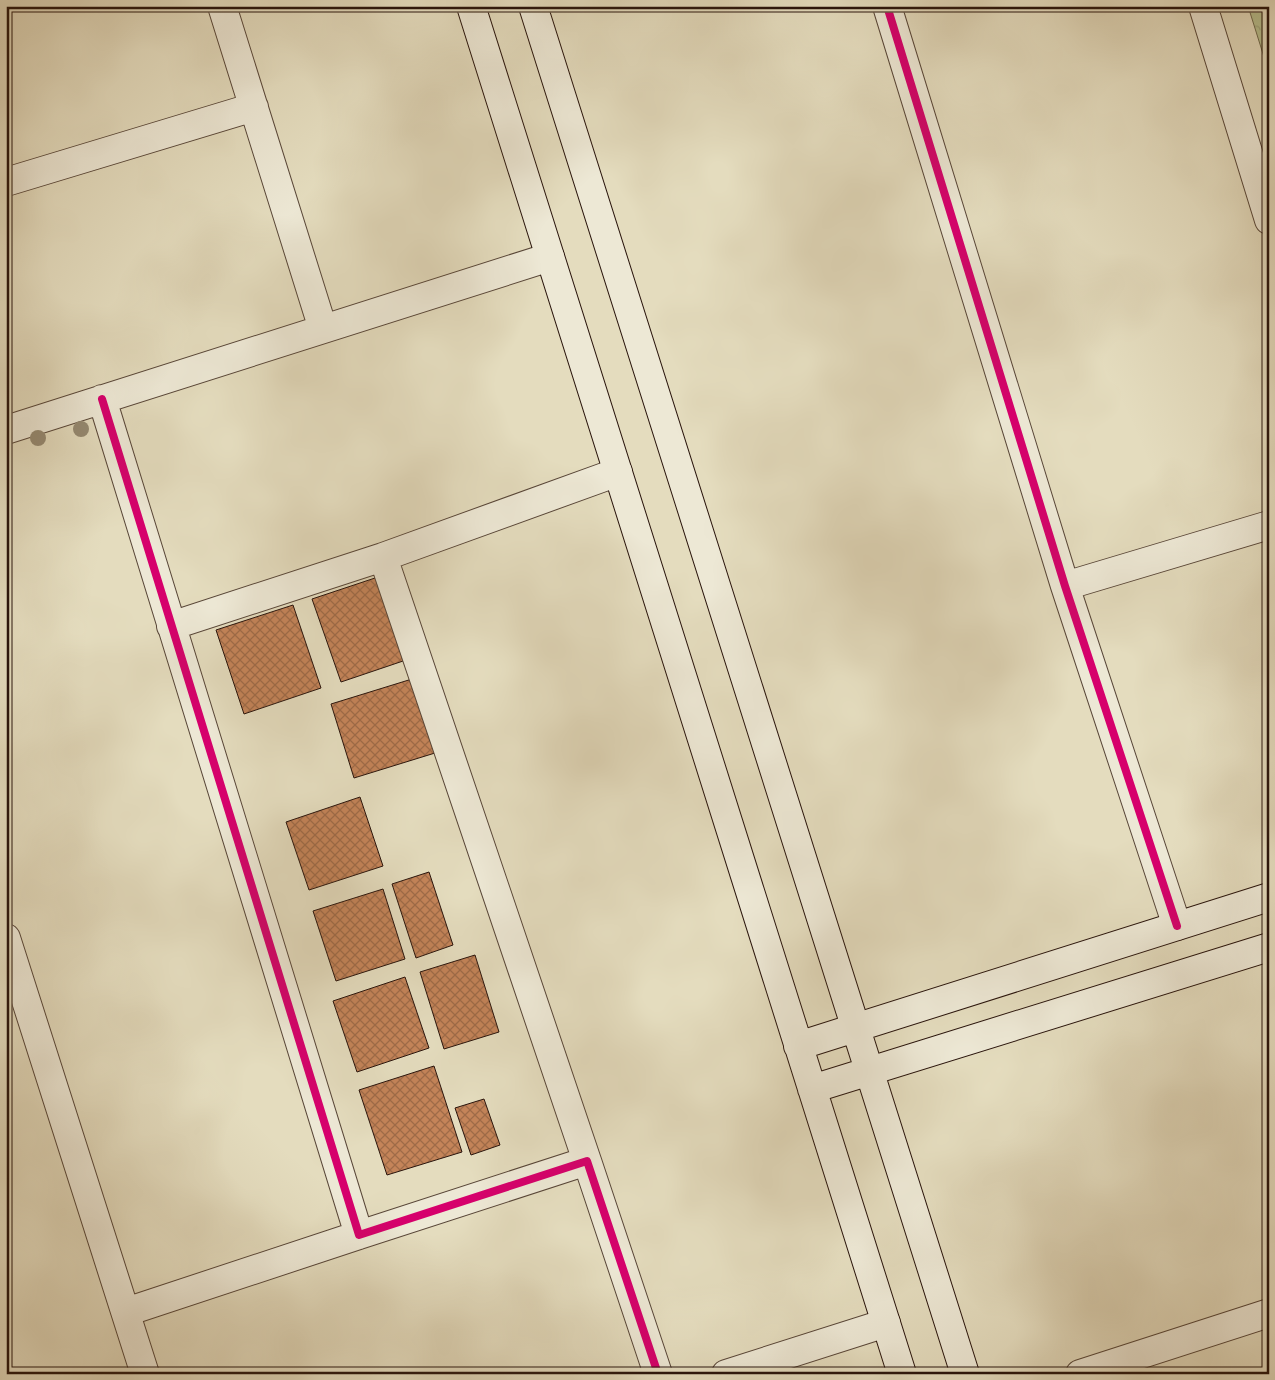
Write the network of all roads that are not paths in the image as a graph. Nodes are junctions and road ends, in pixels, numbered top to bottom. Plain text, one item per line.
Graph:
1 (222, 6) edge
2 (471, 6) edge
3 (533, 6) edge
4 (887, 6) edge
5 (1203, 6) edge
6 (254, 107) junction
7 (6, 182) edge
8 (1269, 220) edge
9 (550, 258) junction
10 (323, 329) junction
11 (102, 399) junction
12 (6, 430) edge
13 (618, 472) junction
14 (1269, 525) edge
15 (383, 557) junction
16 (1065, 586) junction
17 (171, 626) junction
18 (1269, 897) edge
19 (1177, 926) junction
20 (6, 938) edge
21 (1269, 947) edge
22 (856, 1028) junction
23 (798, 1046) junction
24 (870, 1072) junction
25 (812, 1089) junction
26 (587, 1160) junction
27 (359, 1235) junction
28 (126, 1312) junction
29 (1269, 1313) edge
30 (886, 1323) junction
31 (145, 1374) edge
32 (658, 1374) edge
33 (726, 1374) edge
34 (902, 1374) edge
35 (965, 1374) edge
36 (1080, 1374) edge

1 - 6 street
2 - 9 street
3 - 22 street
4 - 16 street
5 - 8 street
6 - 7 street
6 - 10 street
9 - 10 street
9 - 13 street
10 - 11 street
11 - 12 street
11 - 17 street
13 - 15 street
13 - 23 street
14 - 16 street
15 - 17 street
15 - 26 street
16 - 19 street
17 - 27 street
18 - 19 street
19 - 22 street
20 - 28 street
21 - 24 street
22 - 23 street
22 - 24 street
23 - 25 street
24 - 25 street
24 - 35 street
25 - 30 street
26 - 27 street
26 - 32 street
27 - 28 street
28 - 31 street
29 - 36 street
30 - 33 street
30 - 34 street

